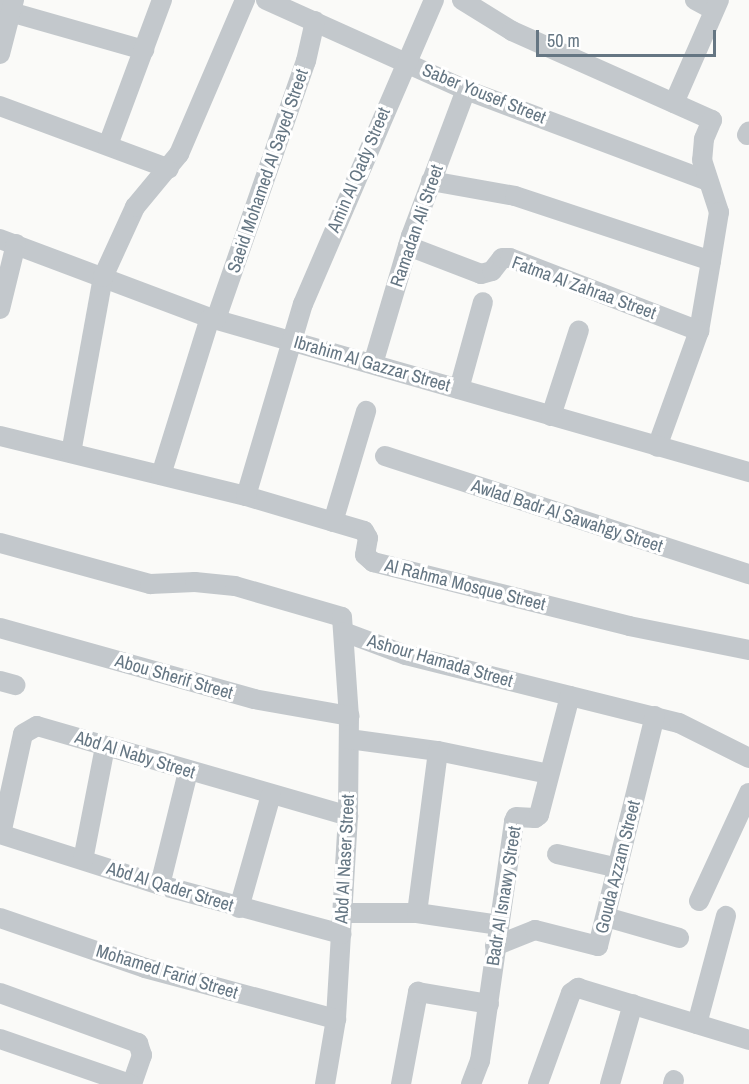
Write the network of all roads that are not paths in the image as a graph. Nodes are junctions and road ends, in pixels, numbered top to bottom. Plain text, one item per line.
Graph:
1 (162, 0) edge
2 (244, 0) edge
3 (266, 0) edge
4 (434, 0) edge
5 (462, 0) edge
6 (695, 0) edge
7 (716, 5) edge
8 (8, 6) edge
9 (315, 21) junction
10 (144, 50) junction
11 (0, 54) edge
12 (405, 61) junction
13 (466, 90) junction
14 (674, 103) junction
15 (0, 106) edge
16 (108, 145) junction
17 (170, 170) junction
18 (706, 180) junction
19 (431, 181) junction
20 (8, 241) edge
21 (408, 246) junction
22 (711, 261) junction
23 (103, 277) junction
24 (483, 302) dead end
25 (0, 309) edge
26 (213, 318) junction
27 (579, 330) dead end
28 (699, 331) junction
29 (290, 341) junction
30 (373, 364) junction
31 (459, 388) junction
32 (366, 411) dead end
33 (551, 416) junction
34 (0, 436) edge
35 (657, 447) junction
36 (71, 453) junction
37 (385, 456) dead end
38 (748, 469) edge
39 (161, 475) junction
40 (246, 496) junction
41 (333, 522) junction
42 (0, 543) edge
43 (749, 574) edge
44 (0, 628) edge
45 (344, 632) junction
46 (749, 650) edge
47 (570, 696) junction
48 (349, 716) junction
49 (655, 716) junction
50 (349, 739) junction
51 (105, 747) junction
52 (438, 751) junction
53 (749, 758) edge
54 (7, 771) edge
55 (189, 772) junction
56 (549, 774) junction
57 (749, 793) edge
58 (271, 795) junction
59 (348, 816) junction
60 (742, 826) edge
61 (0, 834) edge
62 (557, 854) dead end
63 (83, 860) junction
64 (618, 868) junction
65 (160, 885) junction
66 (699, 901) dead end
67 (239, 908) junction
68 (343, 913) junction
69 (417, 913) junction
70 (726, 916) dead end
71 (606, 917) junction
72 (0, 918) edge
73 (499, 925) junction
74 (342, 934) junction
75 (679, 938) dead end
76 (495, 946) junction
77 (0, 993) edge
78 (489, 1004) junction
79 (633, 1004) junction
80 (336, 1019) junction
81 (697, 1024) junction
82 (0, 1039) edge
83 (749, 1040) edge
84 (131, 1084) edge
85 (325, 1084) edge
86 (401, 1084) edge
87 (471, 1084) edge
88 (538, 1084) edge
89 (610, 1084) edge

1 - 10 street
2 - 17 street
3 - 9 street, Saber Yousef Street
4 - 12 street, Amin Al Qady Street
5 - 14 street
6 - 7 street
7 - 14 street
8 - 10 street
8 - 11 street
9 - 12 street, Saber Yousef Street
9 - 26 street, Saeid Mohamed Al Sayed Street
10 - 16 street
12 - 13 street, Saber Yousef Street
12 - 29 street, Amin Al Qady Street
13 - 18 street, Saber Yousef Street
13 - 19 street, Ramadan Ali Street
14 - 18 street
15 - 16 street
16 - 17 street
17 - 23 street
18 - 22 street
19 - 21 street, Ramadan Ali Street
19 - 22 street
20 - 23 street, Ibrahim Al Gazzar Street
20 - 25 street
21 - 28 street, Fatma Al Zahraa Street
21 - 30 street, Ramadan Ali Street
22 - 28 street
23 - 26 street, Ibrahim Al Gazzar Street
23 - 36 street
24 - 31 street
26 - 29 street, Ibrahim Al Gazzar Street
26 - 39 street, Saeid Mohamed Al Sayed Street
27 - 33 street
28 - 35 street
29 - 30 street, Ibrahim Al Gazzar Street
29 - 40 street, Amin Al Qady Street
30 - 31 street, Ibrahim Al Gazzar Street
31 - 33 street, Ibrahim Al Gazzar Street
32 - 41 street
33 - 35 street, Ibrahim Al Gazzar Street
34 - 36 street, Al Rahma Mosque Street
35 - 38 street, Ibrahim Al Gazzar Street
36 - 39 street, Al Rahma Mosque Street
37 - 43 street, Awlad Badr Al Sawahgy Street
39 - 40 street, Al Rahma Mosque Street
40 - 41 street, Al Rahma Mosque Street
41 - 46 street, Al Rahma Mosque Street
42 - 45 street, Ashour Hamada Street
44 - 48 street, Abou Sherif Street
45 - 47 street, Ashour Hamada Street
45 - 48 street, Abd Al Naser Street
47 - 49 street, Ashour Hamada Street
47 - 56 street, Badr Al Isnawy Street
48 - 50 street, Abd Al Naser Street
49 - 53 street, Ashour Hamada Street
49 - 64 street, Gouda Azzam Street
50 - 52 street
50 - 59 street, Abd Al Naser Street
51 - 54 street, Abd Al Naby Street
51 - 55 street, Abd Al Naby Street
51 - 63 street
52 - 56 street
52 - 69 street
54 - 61 street, Abd Al Naby Street
55 - 58 street, Abd Al Naby Street
55 - 65 street
56 - 73 street, Badr Al Isnawy Street
57 - 60 street
58 - 59 street, Abd Al Naby Street
58 - 67 street
59 - 68 street, Abd Al Naser Street
60 - 66 street
61 - 63 street, Abd Al Qader Street
62 - 64 street
63 - 65 street, Abd Al Qader Street
64 - 71 street, Gouda Azzam Street
65 - 67 street, Abd Al Qader Street
67 - 74 street, Abd Al Qader Street
68 - 69 street
68 - 74 street, Abd Al Naser Street
69 - 73 street
70 - 81 street
71 - 75 street
71 - 76 street, Gouda Azzam Street
72 - 80 street, Mohamed Farid Street
73 - 76 street, Badr Al Isnawy Street
74 - 80 street, Abd Al Naser Street
76 - 78 street, Badr Al Isnawy Street
77 - 84 street
78 - 86 street
78 - 87 street, Badr Al Isnawy Street
79 - 81 street
79 - 88 street
79 - 89 street
80 - 85 street, Abd Al Naser Street
81 - 83 street
82 - 84 street

